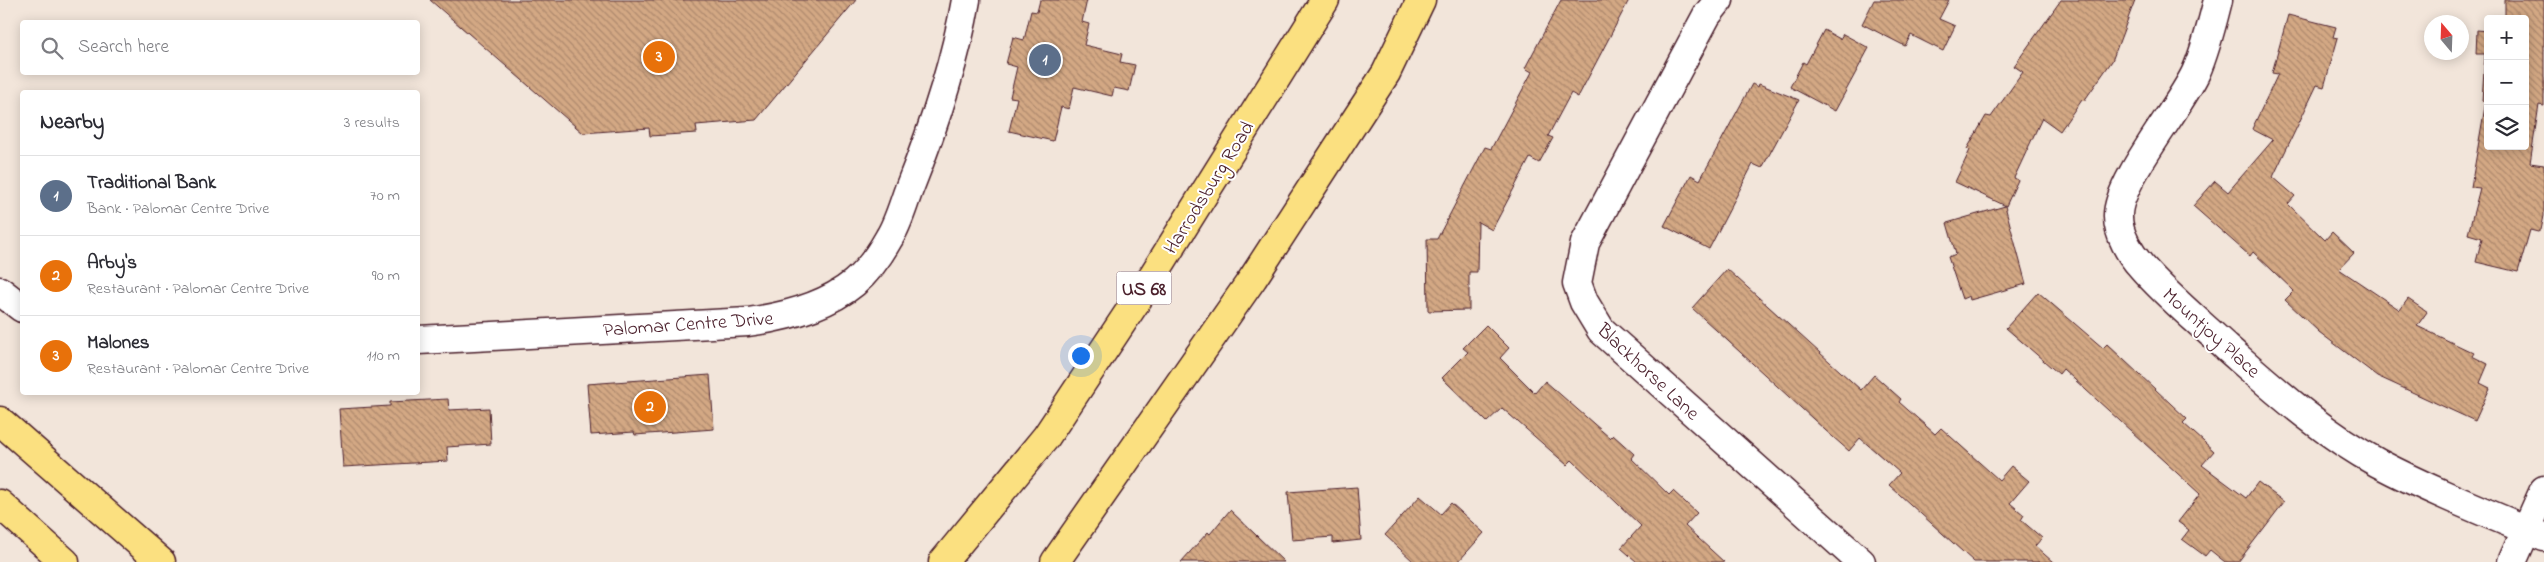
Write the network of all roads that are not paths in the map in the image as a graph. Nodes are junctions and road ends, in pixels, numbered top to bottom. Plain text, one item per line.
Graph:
1 (966, 0) edge
2 (1325, 0) edge
3 (1421, 0) edge
4 (1719, 0) edge
5 (2218, 0) edge
6 (0, 291) edge
7 (20, 306) edge
8 (420, 340) edge
9 (0, 421) edge
10 (2544, 490) edge
11 (0, 504) edge
12 (2536, 534) edge
13 (64, 562) edge
14 (161, 562) edge
15 (943, 562) edge
16 (1055, 562) edge
17 (1860, 562) edge
18 (2512, 562) edge

1 - 8 street, Palomar Centre Drive
2 - 15 main road, Harrodsburg Road / US 68
3 - 16 main road
4 - 17 street, Blackhorse Lane
5 - 12 street, Mountjoy Place
6 - 7 street
9 - 14 main road
10 - 12 street
11 - 13 main road
12 - 18 street

